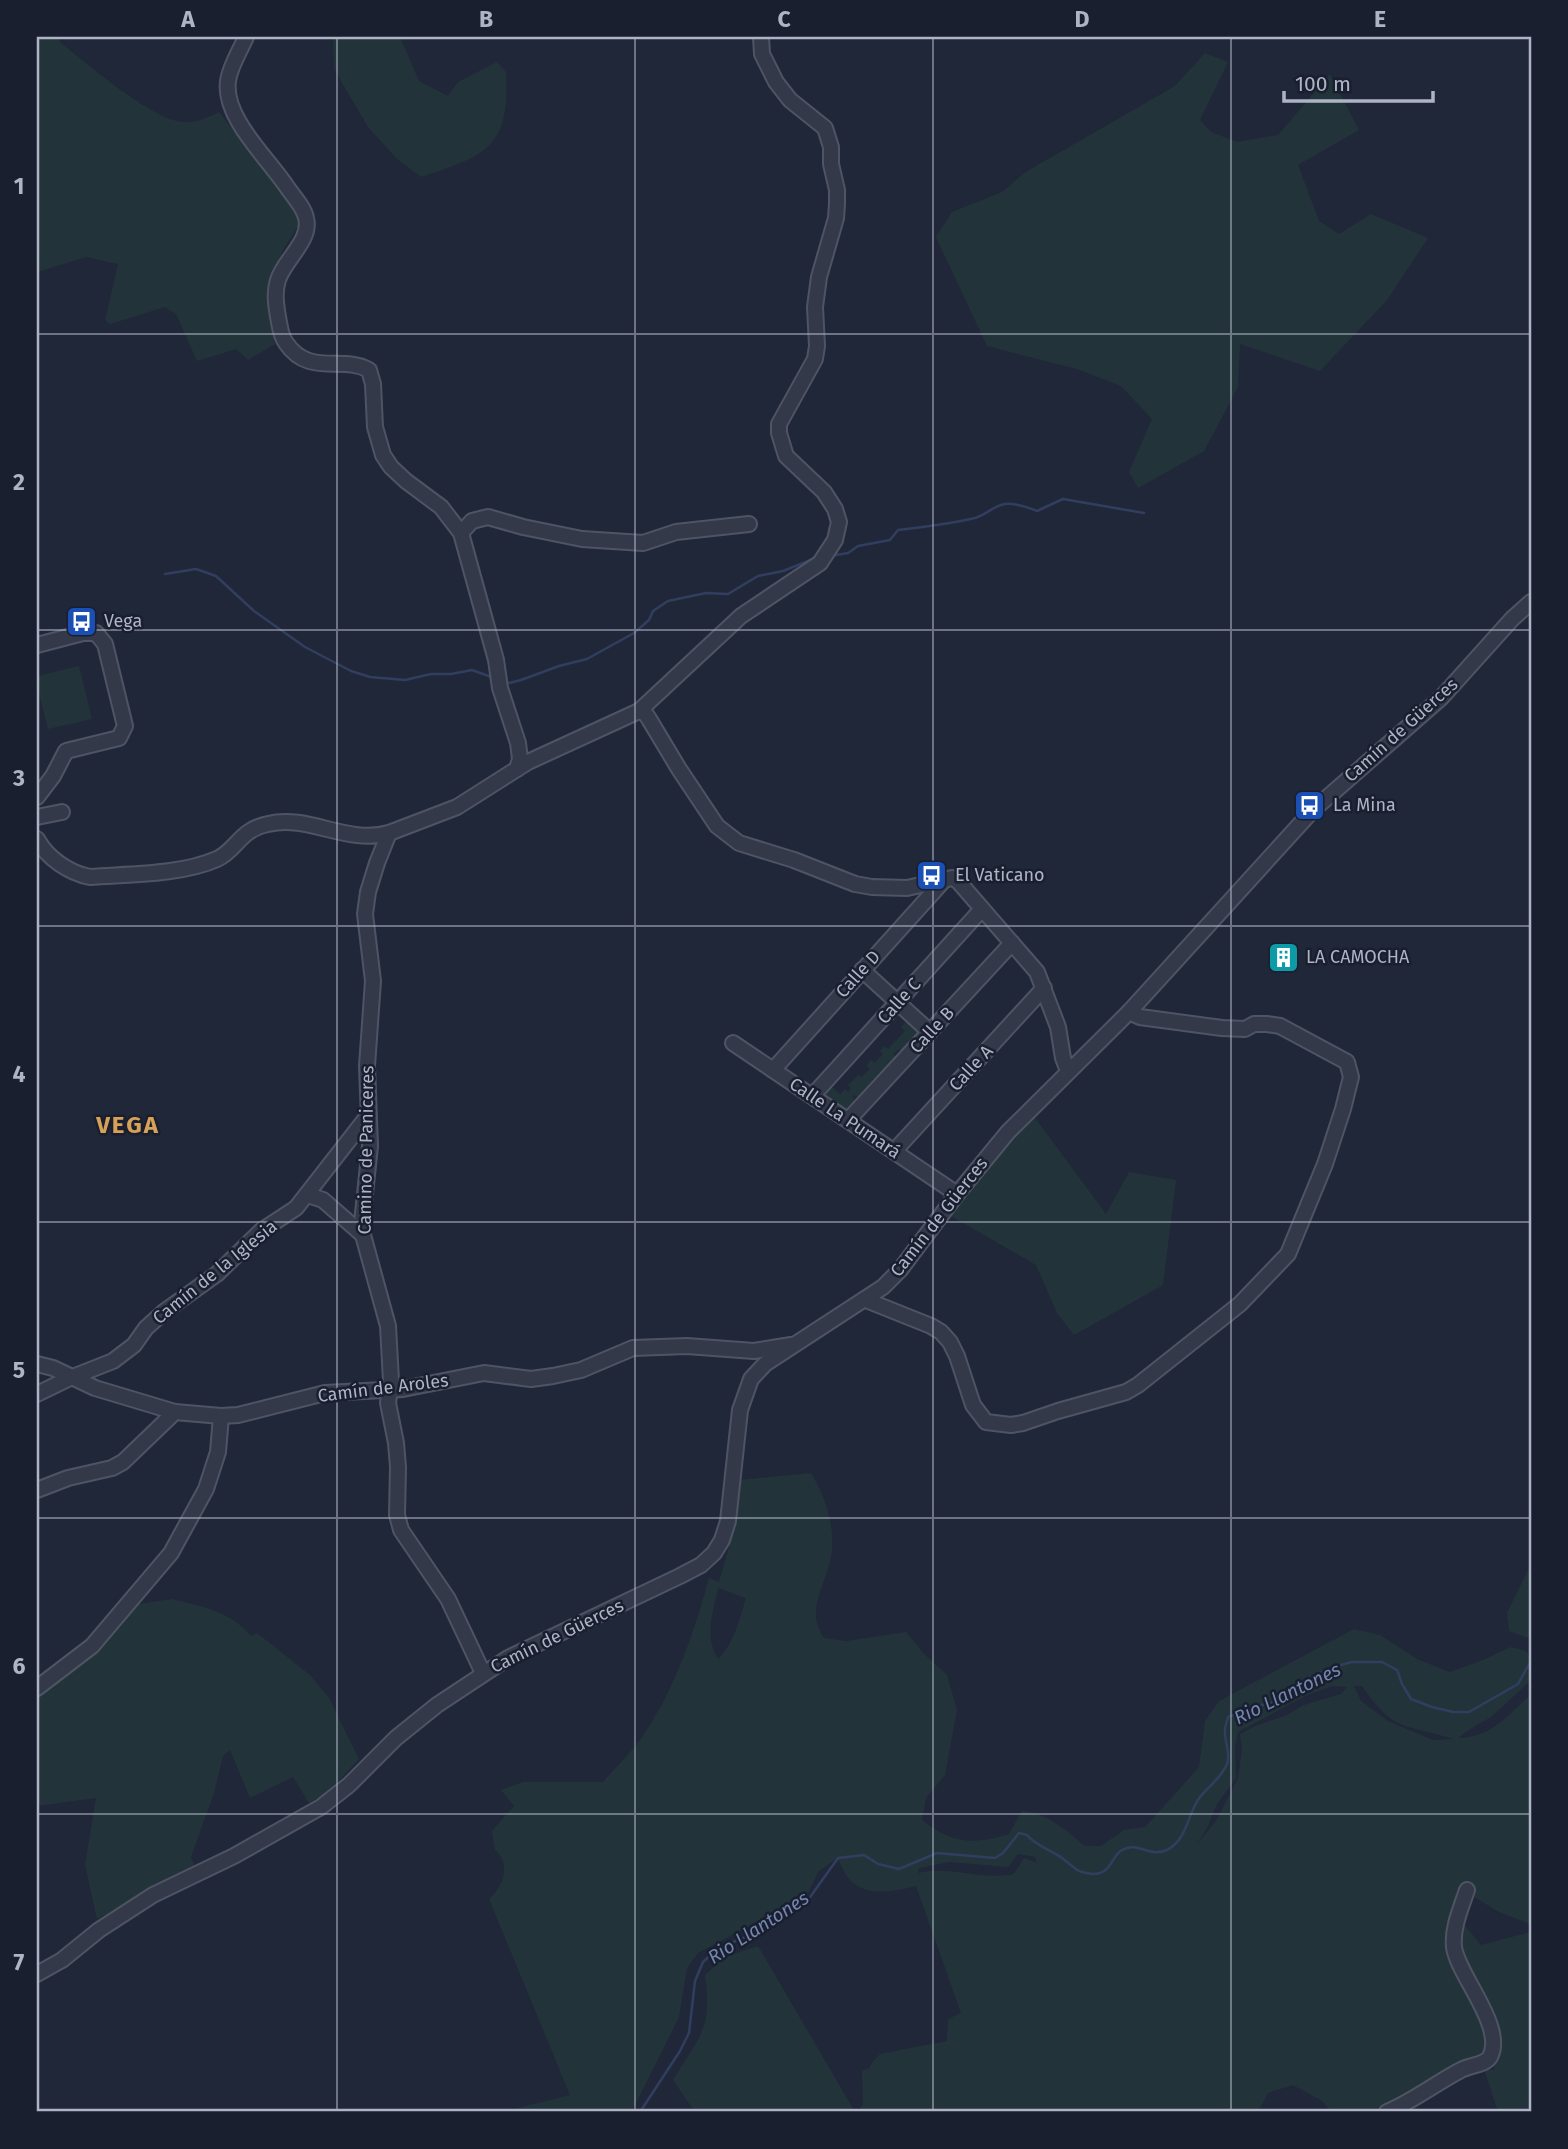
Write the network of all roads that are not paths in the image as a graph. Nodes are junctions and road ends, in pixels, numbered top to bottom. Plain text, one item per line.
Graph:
1 (246, 37) edge
2 (761, 37) edge
3 (749, 524) dead end
4 (461, 533) junction
5 (1531, 602) edge
6 (37, 645) edge
7 (639, 711) junction
8 (517, 769) junction
9 (37, 797) edge
10 (62, 812) dead end
11 (37, 817) edge
12 (389, 833) junction
13 (37, 839) edge
14 (945, 880) junction
15 (982, 909) junction
16 (1012, 943) junction
17 (862, 970) junction
18 (1044, 988) junction
19 (897, 1002) junction
20 (1129, 1012) junction
21 (930, 1032) junction
22 (733, 1043) dead end
23 (773, 1070) junction
24 (1068, 1070) junction
25 (815, 1093) dead end
26 (852, 1116) dead end
27 (368, 1117) junction
28 (898, 1147) dead end
29 (957, 1194) junction
30 (308, 1195) junction
31 (363, 1235) junction
32 (866, 1300) junction
33 (793, 1345) junction
34 (734, 1350) junction
35 (37, 1364) edge
36 (70, 1378) junction
37 (751, 1379) junction
38 (390, 1390) junction
39 (37, 1394) edge
40 (174, 1412) junction
41 (221, 1416) junction
42 (37, 1490) edge
43 (483, 1672) junction
44 (37, 1688) edge
45 (1467, 1890) dead end
46 (37, 1973) edge
47 (1387, 2112) edge

1 - 4 street
2 - 7 street
3 - 4 street
4 - 8 street
5 - 20 street, Camín de Güerces
6 - 9 street
7 - 8 street
7 - 14 street
8 - 12 street
10 - 11 street
12 - 13 street
12 - 27 street, Camino de Paniceres
14 - 15 street
14 - 17 street, Calle D
15 - 16 street
15 - 19 street, Calle C
16 - 18 street
16 - 21 street, Calle B
17 - 19 street
17 - 23 street, Calle D
18 - 24 street
18 - 28 street, Calle A
19 - 21 street
19 - 25 street, Calle C
20 - 24 street, Camín de Güerces
20 - 32 street
21 - 26 street, Calle B
22 - 23 street, Calle La Pumará
23 - 29 street, Calle La Pumará
24 - 29 street, Camín de Güerces
27 - 30 street, Camín de la Iglesia
27 - 31 street, Camino de Paniceres
29 - 32 street, Camín de Güerces
30 - 31 street
30 - 36 street, Camín de la Iglesia
31 - 38 street, Camino de Paniceres
32 - 33 street, Camín de Güerces
33 - 34 street, Camín de Aroles
33 - 37 street, Camín de Güerces
34 - 37 street
34 - 38 street, Camín de Aroles
35 - 36 street, Camín de Aroles
36 - 39 street, Camín de la Iglesia
36 - 40 street, Camín de Aroles
37 - 43 street, Camín de Güerces
38 - 41 street, Camín de Aroles
38 - 43 street, Camino de Paniceres
40 - 41 street, Camín de Aroles
40 - 42 street
41 - 44 street
43 - 46 street, Camín de Güerces
45 - 47 street

